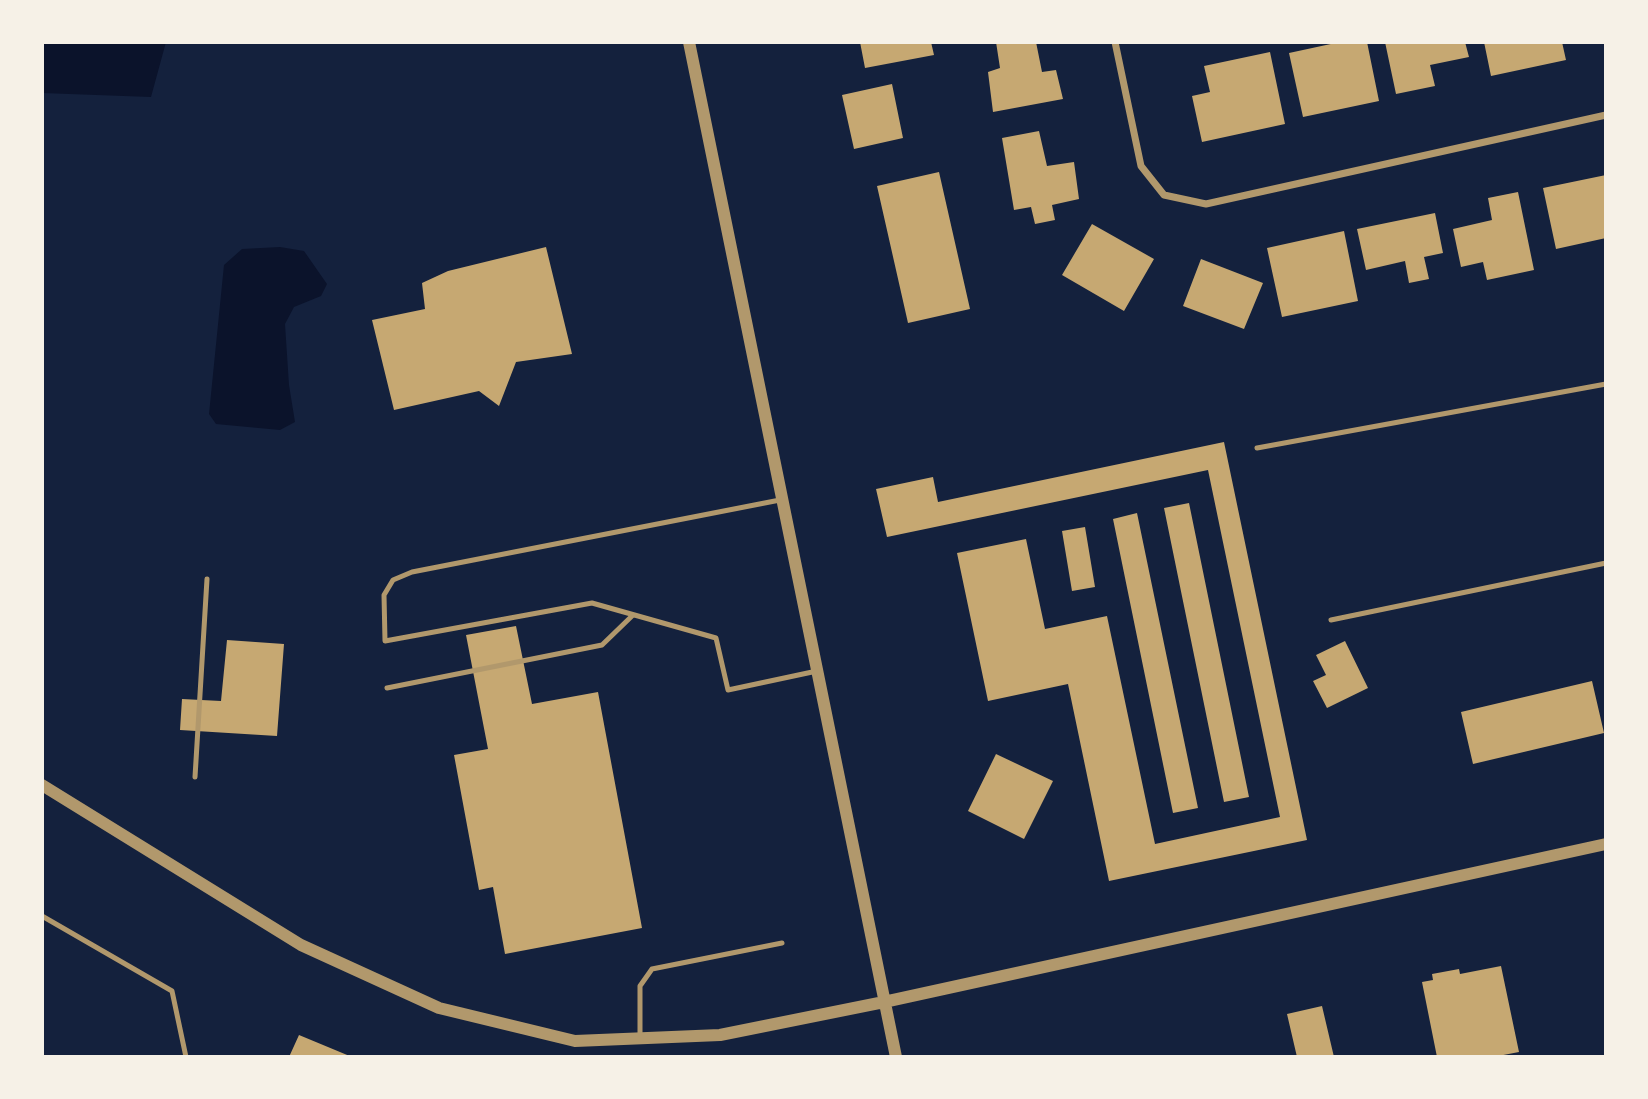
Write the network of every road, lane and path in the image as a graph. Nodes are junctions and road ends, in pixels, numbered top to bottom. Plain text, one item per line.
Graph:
1 (689, 42) edge
2 (1115, 42) edge
3 (1606, 116) edge
4 (1606, 384) edge
5 (1257, 448) dead end
6 (780, 500) junction
7 (1606, 563) edge
8 (207, 579) dead end
9 (633, 615) junction
10 (1331, 620) dead end
11 (817, 671) junction
12 (387, 688) dead end
13 (195, 776) dead end
14 (42, 785) edge
15 (1606, 844) edge
16 (42, 916) edge
17 (782, 943) dead end
18 (884, 1002) junction
19 (640, 1038) junction
20 (186, 1057) edge
21 (896, 1057) edge

1 - 6 street
2 - 3 street
4 - 5 lane
6 - 9 lane
6 - 11 street
7 - 10 lane
8 - 13 lane
9 - 11 lane
9 - 12 lane
11 - 18 street
14 - 19 street
15 - 18 street
16 - 20 lane
17 - 19 lane
18 - 19 street
18 - 21 street

